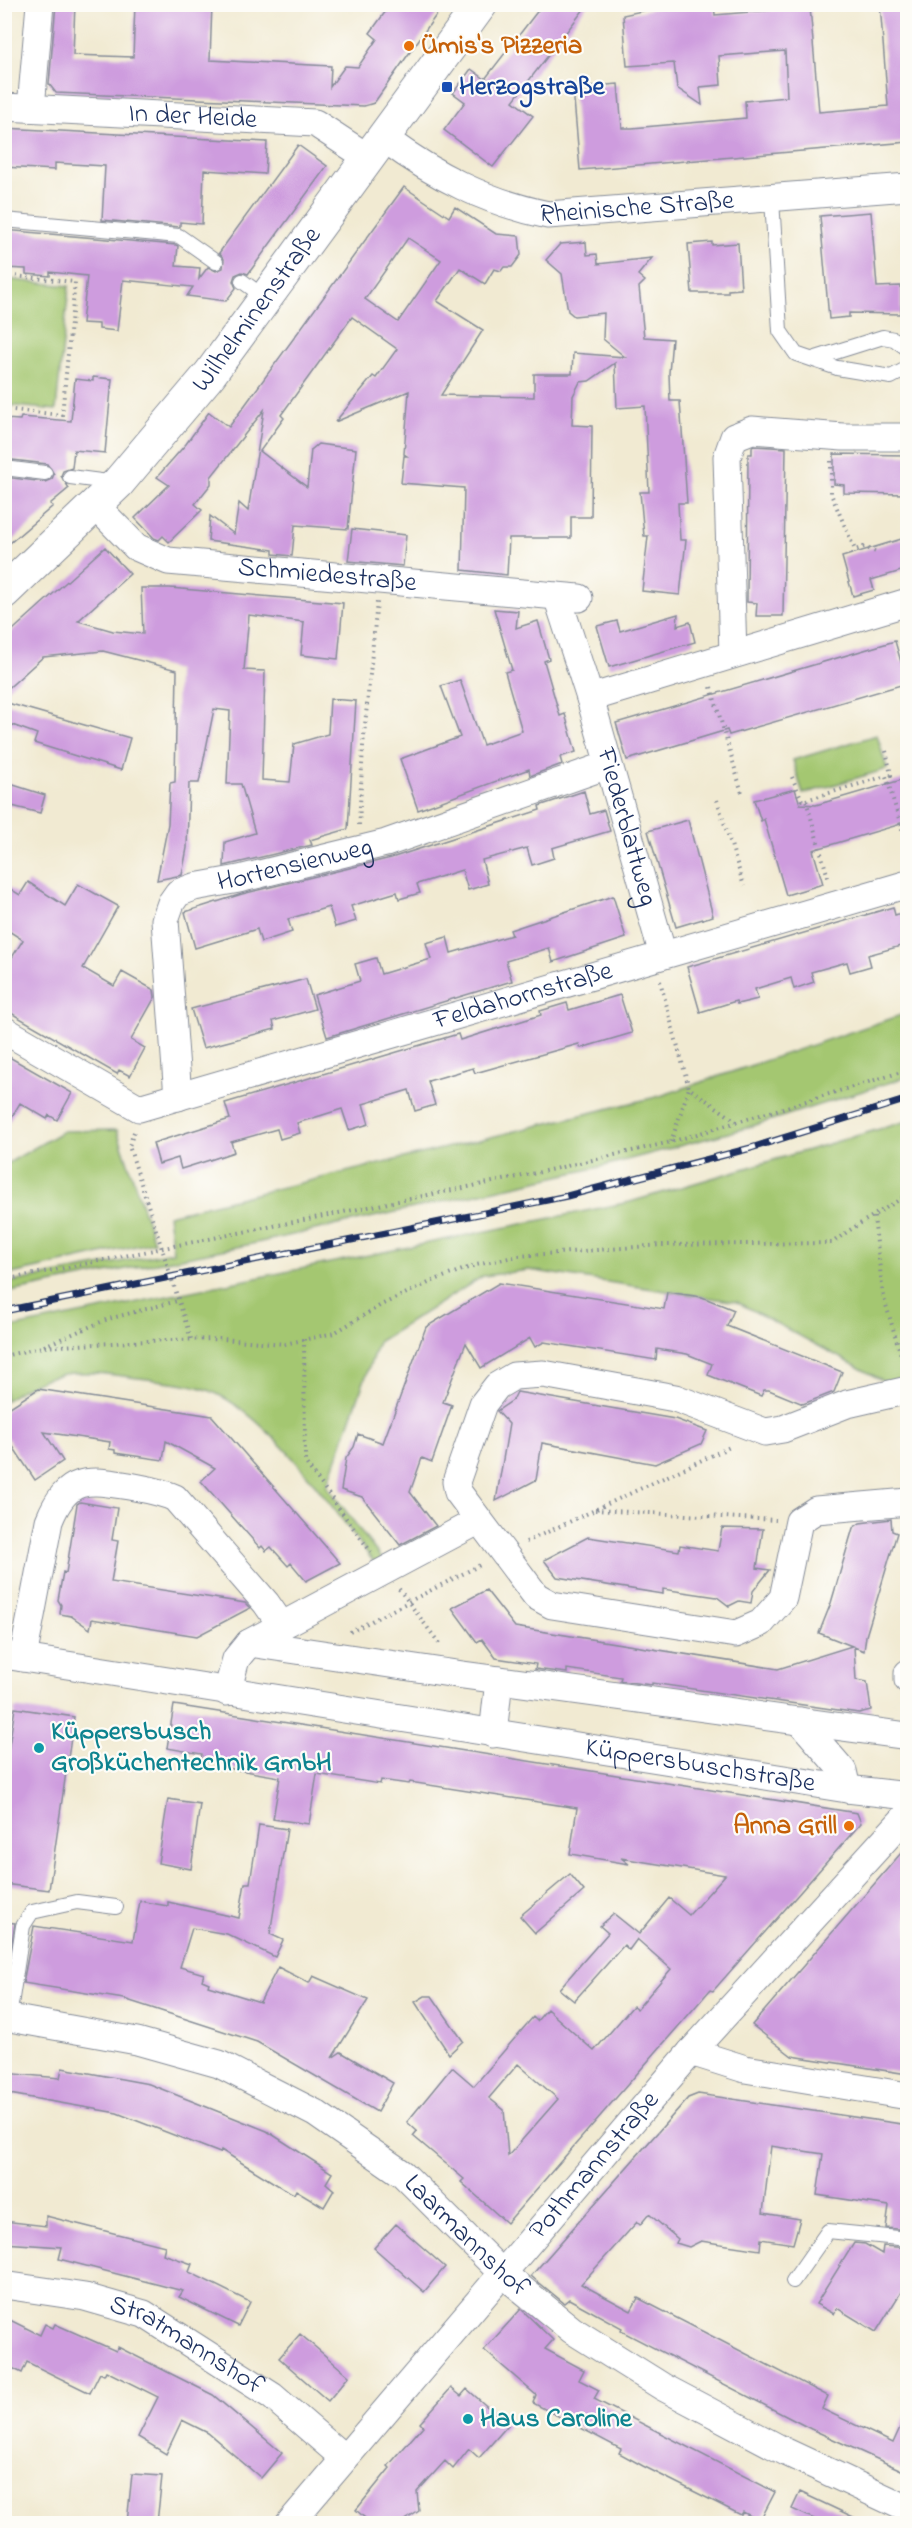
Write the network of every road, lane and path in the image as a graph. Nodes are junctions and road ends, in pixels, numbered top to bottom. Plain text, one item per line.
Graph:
1 (40, 4) edge
2 (481, 4) edge
3 (18, 107) edge
4 (377, 149) junction
5 (908, 187) edge
6 (772, 199) junction
7 (4, 220) edge
8 (216, 262) dead end
9 (4, 275) edge
10 (908, 349) edge
11 (813, 359) junction
12 (908, 368) edge
13 (4, 409) edge
14 (831, 436) junction
15 (908, 437) edge
16 (4, 468) edge
17 (45, 473) dead end
18 (70, 477) dead end
19 (118, 483) junction
20 (96, 506) junction
21 (876, 552) dead end
22 (380, 581) junction
23 (4, 592) edge
24 (568, 597) joint
25 (908, 602) edge
26 (733, 654) junction
27 (704, 662) junction
28 (590, 698) junction
29 (886, 751) dead end
30 (608, 765) junction
31 (886, 776) junction
32 (792, 777) dead end
33 (742, 793) dead end
34 (717, 800) dead end
35 (806, 800) junction
36 (358, 832) dead end
37 (908, 849) edge
38 (908, 884) edge
39 (744, 886) dead end
40 (836, 905) junction
41 (663, 955) junction
42 (4, 1030) edge
43 (908, 1070) edge
44 (689, 1088) junction
45 (178, 1097) junction
46 (139, 1108) junction
47 (737, 1122) junction
48 (671, 1142) junction
49 (908, 1194) edge
50 (874, 1217) junction
51 (164, 1248) junction
52 (9, 1279) dead end
53 (177, 1300) junction
54 (304, 1339) junction
55 (191, 1340) junction
56 (42, 1347) junction
57 (4, 1356) edge
58 (906, 1380) edge
59 (765, 1432) junction
60 (908, 1502) edge
61 (591, 1510) junction
62 (478, 1521) junction
63 (799, 1521) junction
64 (503, 1553) junction
65 (385, 1572) junction
66 (408, 1601) junction
67 (282, 1626) junction
68 (249, 1643) junction
69 (304, 1652) junction
70 (14, 1657) edge
71 (463, 1675) junction
72 (499, 1680) junction
73 (227, 1692) junction
74 (800, 1721) junction
75 (494, 1734) junction
76 (908, 1736) edge
77 (848, 1790) junction
78 (908, 1796) edge
79 (908, 1814) edge
80 (116, 1907) dead end
81 (7, 2017) edge
82 (691, 2052) junction
83 (908, 2096) edge
84 (908, 2239) edge
85 (502, 2273) junction
86 (793, 2281) dead end
87 (4, 2285) edge
88 (344, 2458) junction
89 (908, 2509) edge
90 (289, 2523) edge

1 - 3 street
2 - 4 street, Wilhelminenstraße
3 - 4 street, In der Heide
4 - 6 street, Rheinische Straße
4 - 19 street, Wilhelminenstraße
5 - 6 street, Rheinische Straße
6 - 11 lane
7 - 8 lane
9 - 13 path
10 - 11 lane
11 - 12 lane
14 - 15 street
14 - 21 path
14 - 26 street
16 - 17 lane
18 - 19 lane
19 - 20 street, Wilhelminenstraße
20 - 22 street, Schmiedestraße
20 - 23 street, Wilhelminenstraße
22 - 24 street, Schmiedestraße
22 - 36 path
24 - 28 street, Fiederblattweg
25 - 26 street
26 - 27 street
27 - 28 street
27 - 33 path
28 - 30 street, Fiederblattweg
29 - 31 path
30 - 41 street, Fiederblattweg
30 - 45 street, Hortensienweg
31 - 35 path
31 - 37 path
32 - 35 path
34 - 39 path
35 - 40 path
38 - 40 street, Feldahornstraße
40 - 41 street, Feldahornstraße
41 - 44 path
41 - 45 street, Feldahornstraße
42 - 46 street
43 - 47 path
44 - 47 path
44 - 48 path
45 - 46 street, Feldahornstraße
46 - 51 path
47 - 48 path
48 - 51 path
49 - 50 path
50 - 54 path
50 - 58 path
51 - 52 path
51 - 53 path
53 - 55 path
53 - 56 path
54 - 55 path
54 - 65 path
55 - 56 path
56 - 57 path
58 - 59 street
59 - 61 path
59 - 62 street
60 - 63 street
61 - 63 path
61 - 64 path
62 - 64 street
62 - 65 street
63 - 64 street
64 - 66 path
65 - 66 path
65 - 67 street
66 - 69 path
66 - 71 path
67 - 68 street
67 - 69 lane
67 - 70 street
68 - 69 street, Küppersbuschstraße
68 - 73 street
69 - 71 street, Küppersbuschstraße
70 - 73 street, Küppersbuschstraße
71 - 72 street, Küppersbuschstraße
72 - 74 street, Küppersbuschstraße
72 - 75 street
73 - 75 street, Küppersbuschstraße
74 - 76 street, Küppersbuschstraße
74 - 77 street
75 - 77 street, Küppersbuschstraße
77 - 78 street, Küppersbuschstraße
79 - 82 street, Pothmannstraße
80 - 81 lane
81 - 85 street, Laarmannshof
82 - 83 street
82 - 85 street, Pothmannstraße
84 - 86 lane
85 - 88 street, Pothmannstraße
85 - 89 street, Laarmannshof
87 - 88 street, Stratmannshof
88 - 90 street, Pothmannstraße

